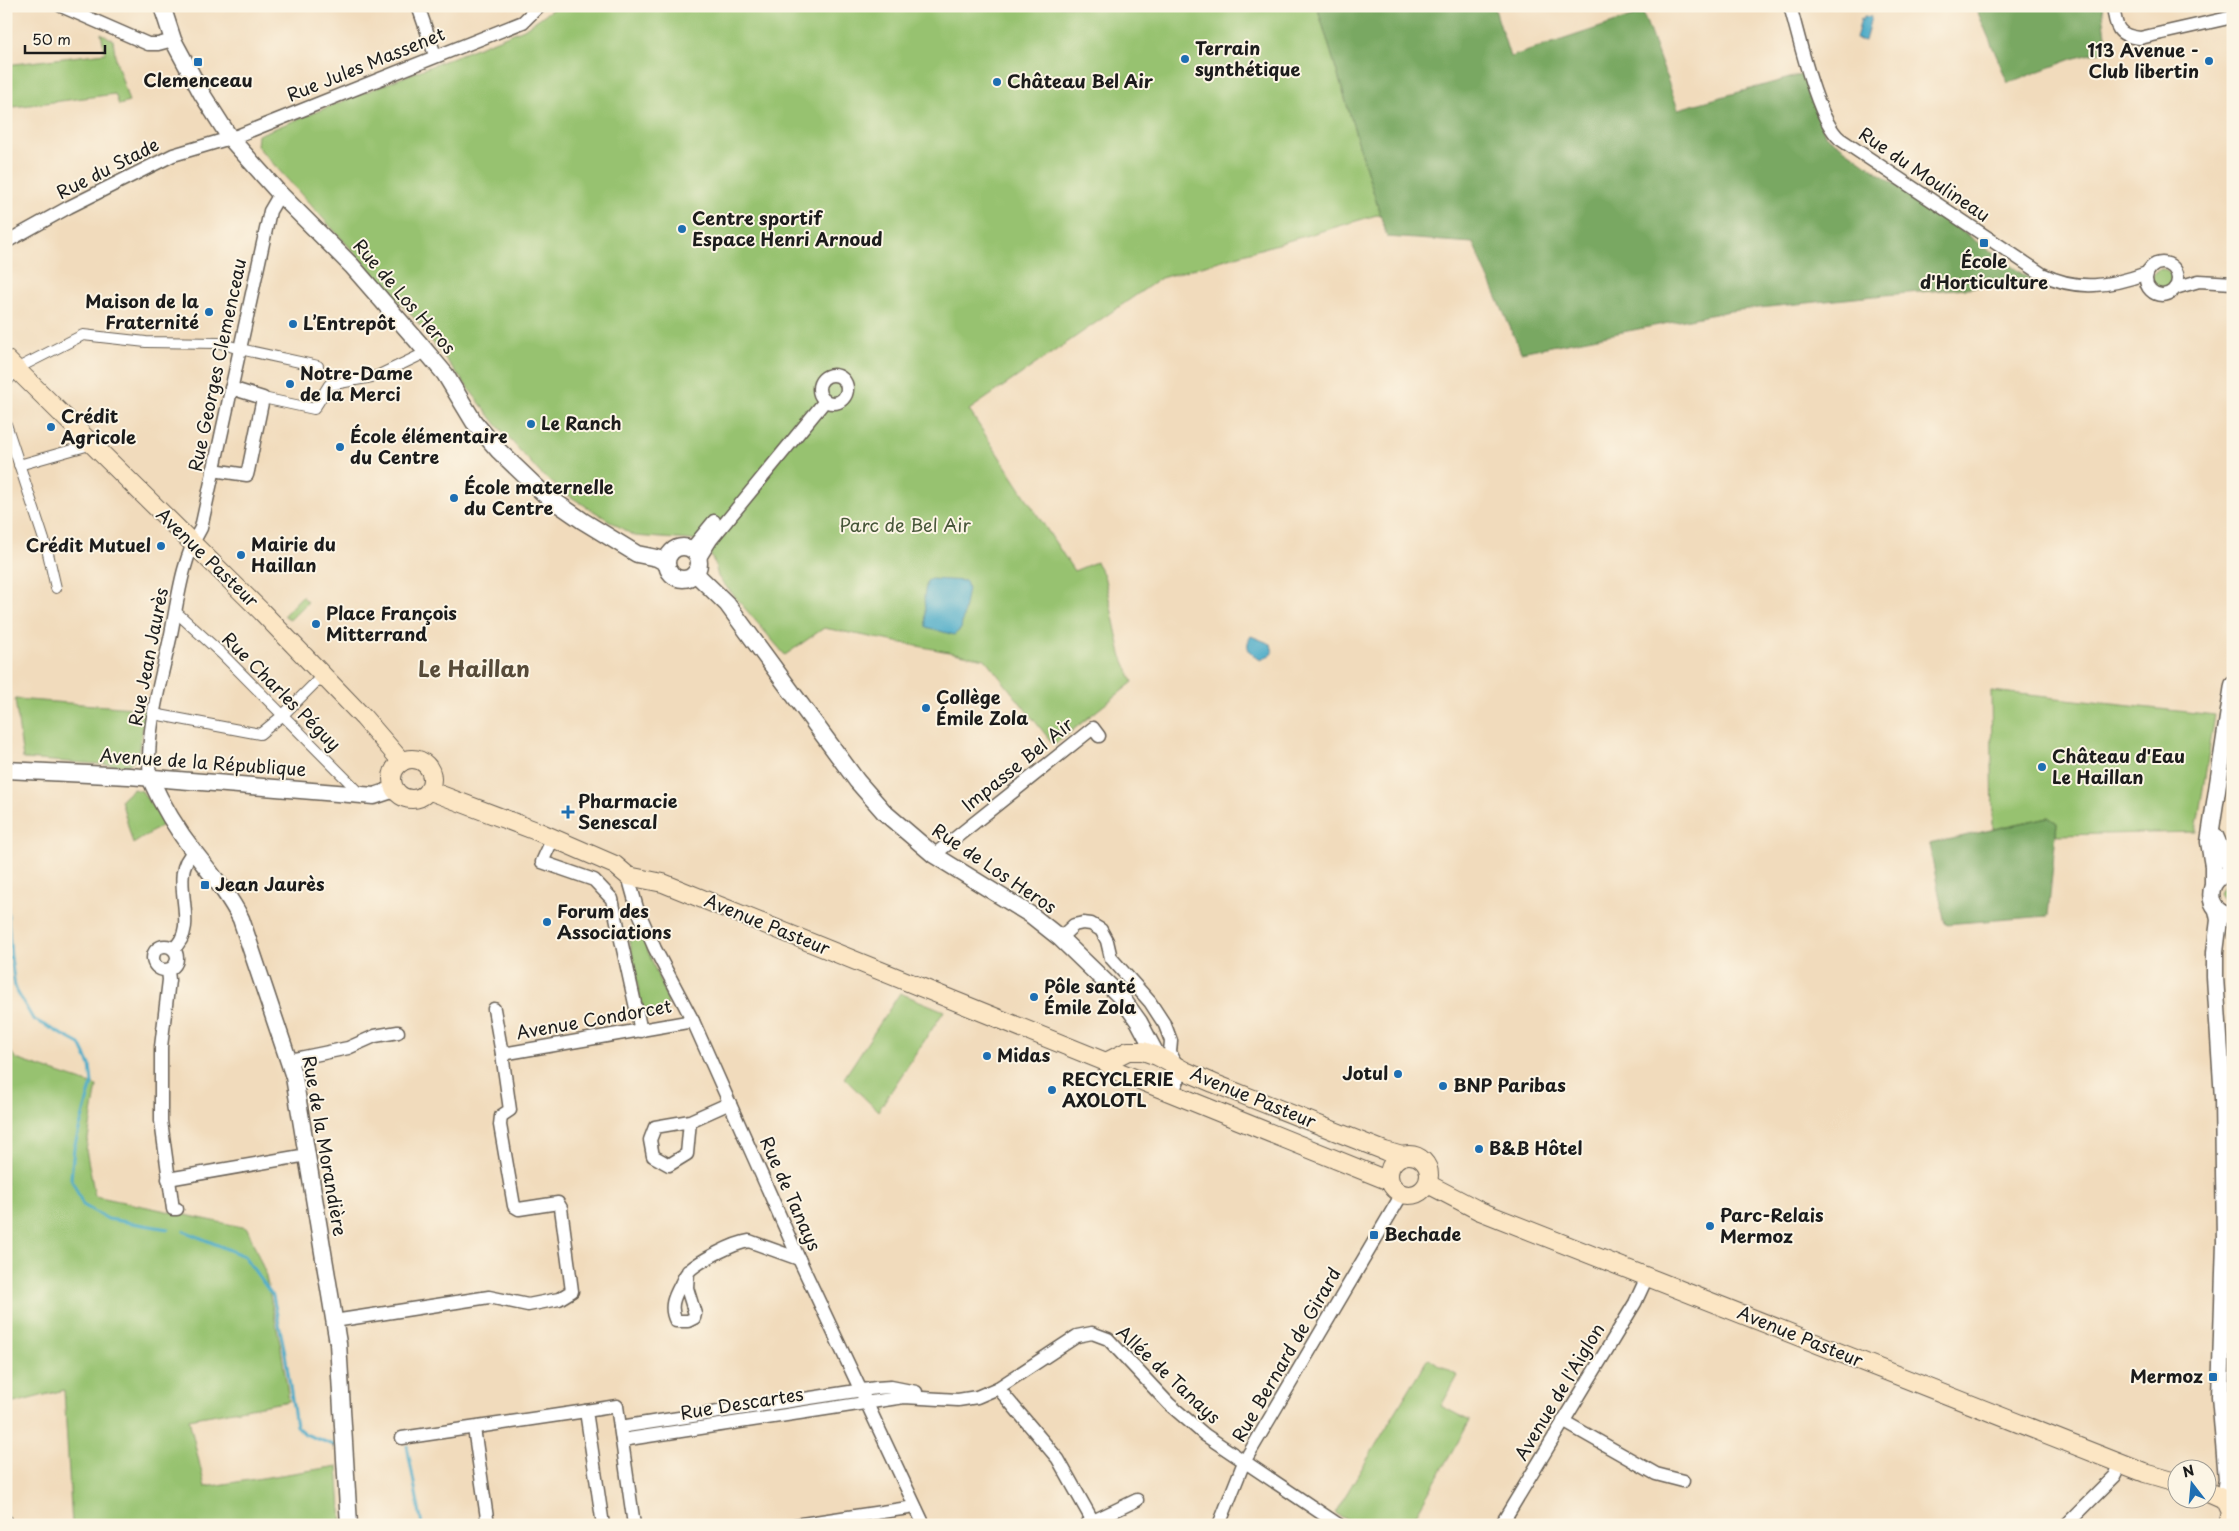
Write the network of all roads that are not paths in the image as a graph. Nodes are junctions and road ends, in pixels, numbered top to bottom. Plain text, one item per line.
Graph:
1 (61, 6) edge
2 (162, 6) edge
3 (418, 6) edge
4 (539, 6) edge
5 (1790, 6) edge
6 (2113, 6) edge
7 (2233, 17) edge
8 (173, 40) junction
9 (436, 55) junction
10 (230, 138) junction
11 (280, 194) junction
12 (6, 242) edge
13 (2176, 272) junction
14 (2147, 273) junction
15 (2120, 281) junction
16 (2198, 281) junction
17 (2233, 283) edge
18 (2148, 287) junction
19 (2175, 288) junction
20 (240, 349) junction
21 (427, 352) junction
22 (318, 366) dead end
23 (9, 370) edge
24 (231, 388) junction
25 (263, 398) junction
26 (822, 398) dead end
27 (6, 424) edge
28 (8, 436) edge
29 (93, 444) junction
30 (19, 465) junction
31 (213, 470) junction
32 (192, 545) junction
33 (695, 560) junction
34 (666, 563) junction
35 (56, 588) dead end
36 (176, 612) junction
37 (322, 676) junction
38 (2233, 684) edge
39 (154, 714) junction
40 (282, 716) junction
41 (1099, 736) dead end
42 (402, 762) junction
43 (6, 770) edge
44 (150, 778) junction
45 (395, 789) junction
46 (428, 790) junction
47 (362, 795) junction
48 (2211, 827) junction
49 (553, 838) junction
50 (194, 852) junction
51 (934, 856) junction
52 (2233, 869) edge
53 (2233, 873) edge
54 (628, 876) junction
55 (2213, 884) junction
56 (2217, 910) junction
57 (2233, 915) edge
58 (2233, 922) edge
59 (1060, 938) junction
60 (173, 949) junction
61 (2215, 962) junction
62 (168, 970) junction
63 (494, 1009) dead end
64 (693, 1022) junction
65 (1139, 1022) junction
66 (641, 1031) junction
67 (398, 1032) dead end
68 (1128, 1051) junction
69 (502, 1054) junction
70 (1157, 1056) junction
71 (290, 1060) junction
72 (1106, 1062) junction
73 (1177, 1066) junction
74 (1154, 1086) junction
75 (2228, 1098) edge
76 (730, 1103) junction
77 (690, 1121) dead end
78 (308, 1155) junction
79 (1402, 1156) junction
80 (168, 1179) junction
81 (1389, 1181) junction
82 (1428, 1184) junction
83 (1402, 1194) junction
84 (177, 1209) dead end
85 (799, 1259) junction
86 (688, 1271) dead end
87 (1647, 1277) junction
88 (334, 1321) junction
89 (998, 1388) junction
90 (862, 1390) junction
91 (941, 1398) junction
92 (867, 1403) junction
93 (586, 1411) junction
94 (1563, 1421) junction
95 (620, 1427) junction
96 (474, 1428) junction
97 (402, 1438) dead end
98 (622, 1440) junction
99 (1244, 1462) junction
100 (2121, 1464) junction
101 (2166, 1479) edge
102 (1683, 1481) dead end
103 (2216, 1494) edge
104 (2229, 1499) edge
105 (1137, 1500) dead end
106 (915, 1507) junction
107 (6, 1521) edge
108 (2070, 1523) edge
109 (1092, 1524) edge
110 (1216, 1524) edge
111 (7, 1525) edge
112 (349, 1525) edge
113 (488, 1525) edge
114 (603, 1525) edge
115 (634, 1525) edge
116 (795, 1525) edge
117 (924, 1525) edge
118 (1339, 1525) edge
119 (1501, 1525) edge
120 (2227, 1525) edge

1 - 8 street
2 - 8 street, Rue de Los Heros
3 - 9 street
4 - 9 street, Rue Jules Massenet
5 - 15 street, Rue du Moulineau
6 - 7 street
8 - 10 street, Rue de Los Heros
9 - 10 street, Rue Jules Massenet
10 - 11 street, Rue de Los Heros
10 - 12 street, Rue du Stade
11 - 20 street, Rue Georges Clemenceau
11 - 21 street, Rue de Los Heros
13 - 14 street
13 - 16 street
13 - 19 street
14 - 15 street, Rue du Moulineau
14 - 18 street
15 - 18 street, Rue du Moulineau
16 - 17 street
16 - 19 street
18 - 19 street
20 - 22 street
20 - 23 street
20 - 24 street, Rue Georges Clemenceau
21 - 25 street
21 - 34 street, Rue de Los Heros
23 - 29 main road, Avenue Pasteur
24 - 25 street
24 - 31 street, Rue Georges Clemenceau
25 - 31 street
26 - 33 street
27 - 28 street
28 - 30 street
29 - 30 street
29 - 32 main road, Avenue Pasteur
30 - 35 street
31 - 32 street, Rue Georges Clemenceau
32 - 36 street, Rue Jean Jaurès
32 - 37 main road, Avenue Pasteur
33 - 34 street
33 - 34 street
33 - 51 street, Rue de Los Heros
36 - 39 street, Rue Jean Jaurès
36 - 40 street, Rue Charles Péguy
37 - 40 street
37 - 42 main road, Avenue Pasteur
38 - 48 street
39 - 40 street
39 - 44 street, Rue Jean Jaurès
40 - 47 street, Rue Charles Péguy
41 - 51 street, Impasse Bel Air
42 - 45 main road
42 - 46 main road
43 - 44 street, Avenue de la République
44 - 47 street, Avenue de la République
44 - 50 street, Rue de la Morandière
45 - 46 main road
45 - 47 street, Avenue de la République
46 - 49 main road, Avenue Pasteur
48 - 52 street
48 - 55 street
49 - 54 main road, Avenue Pasteur
49 - 66 street
50 - 60 street
50 - 71 street, Rue de la Morandière
51 - 59 street, Rue de Los Heros
53 - 55 street
54 - 64 street, Rue de Tanays
54 - 72 main road, Avenue Pasteur
55 - 56 street
56 - 57 street
56 - 61 street
58 - 61 street
59 - 65 street, Rue de Los Heros
59 - 73 street
60 - 62 street
60 - 62 street
61 - 75 street
62 - 80 street
63 - 69 street, Avenue Condorcet
64 - 66 street, Avenue Condorcet
64 - 76 street, Rue de Tanays
65 - 68 street
65 - 70 street, Rue de Los Heros
66 - 69 street, Avenue Condorcet
67 - 71 street
68 - 70 main road, Avenue Pasteur
68 - 72 main road
69 - 88 street, Avenue Condorcet
70 - 73 main road, Avenue Pasteur
71 - 78 street, Rue de la Morandière
72 - 74 main road, Avenue Pasteur
73 - 74 street
73 - 79 main road, Avenue Pasteur
74 - 81 main road, Avenue Pasteur
75 - 104 street
76 - 77 street
76 - 85 street, Rue de Tanays
78 - 80 street
78 - 88 street, Rue de la Morandière
79 - 81 main road
79 - 82 main road, Avenue Pasteur
80 - 84 street
81 - 83 main road, Avenue Pasteur
82 - 83 main road
82 - 87 main road, Avenue Pasteur
83 - 99 street, Rue Bernard de Girard
85 - 86 street
85 - 90 street, Rue de Tanays
87 - 94 street, Avenue de l'Aiglon
87 - 100 main road, Avenue Pasteur
88 - 112 street, Rue de la Morandière
89 - 91 street
89 - 99 street, Allée de Tanays
89 - 109 street
90 - 91 street, Rue Descartes
90 - 92 street, Rue de Tanays
90 - 95 street, Rue Descartes
91 - 92 street, Rue Descartes
92 - 98 street, Rue Descartes
92 - 106 street, Rue de Tanays
93 - 95 street
93 - 96 street
93 - 114 street
94 - 102 street
94 - 119 street, Avenue de l'Aiglon
95 - 98 street
96 - 97 street
96 - 113 street
98 - 115 street
99 - 110 street
99 - 118 street, Rue Bernard de Girard
100 - 101 main road, Avenue Pasteur
100 - 108 street
103 - 104 main road
104 - 120 main road
105 - 109 street
106 - 116 street
106 - 117 street, Rue de Tanays
107 - 111 street

